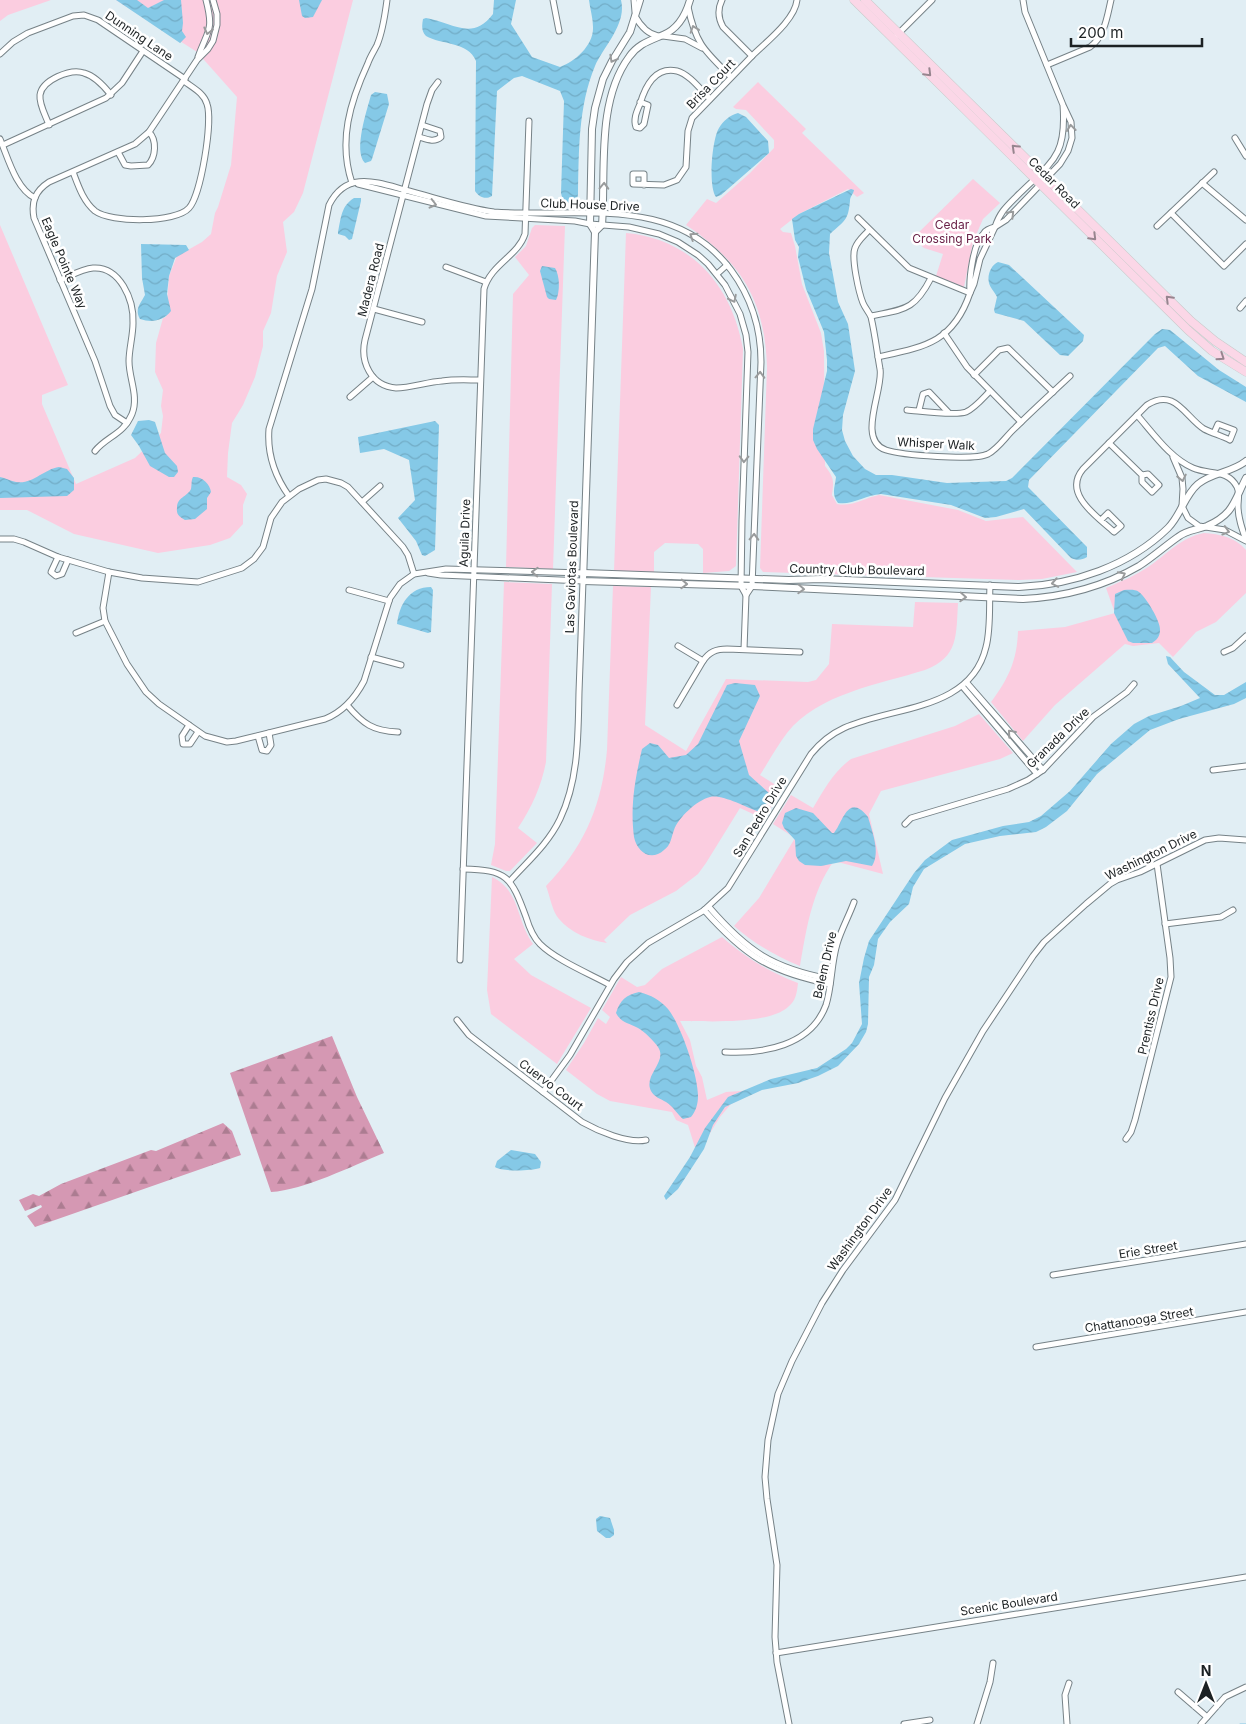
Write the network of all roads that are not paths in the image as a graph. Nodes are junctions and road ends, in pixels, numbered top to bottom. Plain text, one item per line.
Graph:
1 (206, 0) edge
2 (213, 0) edge
3 (387, 0) edge
4 (553, 0) edge
5 (634, 0) edge
6 (640, 0) edge
7 (722, 0) edge
8 (797, 0) edge
9 (854, 0) edge
10 (865, 0) edge
11 (932, 0) edge
12 (1023, 0) edge
13 (1109, 0) edge
14 (689, 3) edge
15 (635, 14) junction
16 (558, 31) dead end
17 (660, 36) junction
18 (896, 36) junction
19 (704, 49) junction
20 (143, 51) junction
21 (0, 54) edge
22 (752, 56) junction
23 (197, 60) junction
24 (1047, 65) junction
25 (731, 77) junction
26 (184, 80) junction
27 (438, 82) dead end
28 (110, 95) junction
29 (710, 99) junction
30 (640, 102) junction
31 (1063, 106) junction
32 (529, 121) dead end
33 (49, 125) junction
34 (422, 125) junction
35 (149, 132) junction
36 (419, 136) junction
37 (1236, 138) dead end
38 (0, 139) edge
39 (3, 145) junction
40 (118, 152) junction
41 (1246, 156) edge
42 (73, 172) junction
43 (1214, 172) dead end
44 (1043, 176) junction
45 (1037, 182) junction
46 (352, 183) junction
47 (1202, 184) junction
48 (644, 185) dead end
49 (404, 190) junction
50 (403, 196) junction
51 (35, 198) junction
52 (526, 213) junction
53 (591, 213) junction
54 (603, 213) junction
55 (1171, 213) junction
56 (858, 218) dead end
57 (526, 219) junction
58 (1246, 220) edge
59 (590, 224) junction
60 (602, 225) junction
61 (1157, 226) dead end
62 (994, 227) junction
63 (869, 230) junction
64 (595, 232) junction
65 (1245, 248) edge
66 (727, 265) junction
67 (446, 267) dead end
68 (717, 274) junction
69 (931, 278) junction
70 (60, 280) junction
71 (486, 282) junction
72 (970, 293) junction
73 (1246, 301) edge
74 (1240, 308) dead end
75 (374, 309) junction
76 (870, 316) junction
77 (422, 322) dead end
78 (944, 334) junction
79 (878, 357) junction
80 (1246, 362) edge
81 (1246, 372) edge
82 (974, 375) junction
83 (1070, 376) dead end
84 (373, 377) junction
85 (480, 380) junction
86 (990, 391) junction
87 (1052, 392) junction
88 (350, 397) dead end
89 (907, 410) dead end
90 (919, 410) junction
91 (948, 412) junction
92 (1136, 415) junction
93 (1021, 422) junction
94 (127, 423) junction
95 (1214, 433) dead end
96 (1109, 443) junction
97 (94, 451) dead end
98 (1171, 452) junction
99 (1246, 461) edge
100 (1219, 473) junction
101 (1142, 475) dead end
102 (1246, 478) edge
103 (380, 486) dead end
104 (1239, 494) junction
105 (288, 496) junction
106 (362, 502) junction
107 (1182, 506) junction
108 (1101, 520) dead end
109 (1204, 527) junction
110 (0, 539) edge
111 (1246, 540) edge
112 (58, 557) junction
113 (68, 560) junction
114 (474, 570) junction
115 (110, 572) junction
116 (422, 572) junction
117 (414, 574) junction
118 (473, 577) junction
119 (583, 577) junction
120 (742, 582) junction
121 (753, 582) junction
122 (990, 586) junction
123 (349, 590) dead end
124 (746, 595) junction
125 (989, 598) junction
126 (389, 601) junction
127 (105, 622) junction
128 (76, 633) dead end
129 (1246, 636) edge
130 (678, 646) dead end
131 (744, 650) junction
132 (800, 652) dead end
133 (1224, 652) dead end
134 (372, 657) junction
135 (702, 661) junction
136 (401, 665) dead end
137 (965, 684) junction
138 (1134, 684) dead end
139 (677, 704) dead end
140 (347, 705) junction
141 (189, 725) junction
142 (198, 732) junction
143 (398, 732) dead end
144 (269, 733) junction
145 (258, 736) junction
146 (1246, 766) edge
147 (1043, 770) junction
148 (1213, 770) dead end
149 (1037, 774) junction
150 (905, 824) dead end
151 (1246, 840) edge
152 (1157, 864) junction
153 (463, 869) junction
154 (510, 881) junction
155 (854, 902) dead end
156 (707, 908) junction
157 (1233, 910) dead end
158 (1165, 924) junction
159 (460, 960) dead end
160 (830, 982) junction
161 (610, 985) junction
162 (457, 1020) dead end
163 (725, 1052) dead end
164 (543, 1092) junction
165 (1126, 1139) dead end
166 (646, 1140) dead end
167 (1246, 1244) edge
168 (1053, 1275) dead end
169 (1246, 1312) edge
170 (1036, 1347) dead end
171 (1246, 1576) edge
172 (776, 1653) junction
173 (993, 1663) dead end
174 (1069, 1683) dead end
175 (1246, 1687) edge
176 (1178, 1692) dead end
177 (1207, 1717) junction
178 (930, 1720) dead end
179 (789, 1724) edge
180 (904, 1724) edge
181 (976, 1724) edge
182 (1067, 1724) edge
183 (1201, 1724) edge

1 -> 23 street
2 - 23 street
3 - 46 street
4 - 16 street
5 - 15 street
6 - 15 street
7 - 22 street, Brisa Court
8 - 22 street, Brisa Court
9 - 18 main road, Cedar Road
10 - 18 main road, Cedar Road
11 - 18 street
12 - 24 street
13 - 24 street
14 - 17 street
19 -> 14 street
15 - 17 street
15 -> 53 street
17 - 19 street
54 -> 17 street
44 -> 18 main road, Cedar Road
18 -> 45 main road, Cedar Road
19 - 25 street
20 - 21 street, Dunning Lane
20 - 26 street, Dunning Lane
20 - 28 street
22 - 25 street, Brisa Court
23 - 26 street
24 - 31 street
25 - 29 street, Brisa Court
26 - 35 street
26 - 42 street, Dunning Lane
27 - 34 street, Madera Road
28 - 33 street
28 - 33 street
29 - 30 street
29 - 48 street, Brisa Court
30 - 30 street
31 - 44 street
44 -> 31 street
32 - 52 street
33 - 39 street
34 - 36 street, Madera Road
34 - 36 street
35 - 40 street
35 - 40 street
36 - 49 street, Madera Road
37 - 41 street
38 - 39 street
39 - 51 street
40 - 42 street
42 - 51 street
43 - 47 street
44 - 45 street
80 -> 44 main road, Cedar Road
62 -> 45 street
45 - 62 street
45 -> 81 main road, Cedar Road
46 - 49 street, Club House Drive
46 - 50 street, Club House Drive
46 - 105 street
47 - 55 street
47 - 58 street
49 - 50 street, Madera Road
49 - 52 street, Club House Drive
50 -> 57 street, Club House Drive
50 - 75 street, Madera Road
51 - 70 street, Eagle Pointe Way
52 - 53 street, Club House Drive
52 - 57 street
53 - 54 street, Club House Drive
53 - 59 street
54 - 60 street
66 -> 54 street, Club House Drive
55 - 61 street
55 - 65 street
56 - 63 street
57 - 59 street, Club House Drive
57 - 71 street
59 - 60 street, Club House Drive
59 - 64 street
60 - 64 street
60 - 68 street, Club House Drive
62 - 72 street
62 - 72 street
63 - 69 street
63 - 76 street, Whisper Walk
64 - 119 street, Las Gaviotas Boulevard
66 - 68 street
121 -> 66 street, Club House Drive
67 - 71 street
68 -> 120 street, Club House Drive
69 - 72 street
69 - 76 street
70 - 94 street, Eagle Pointe Way
70 - 94 street
71 - 85 street, Aguila Drive
72 - 78 street
73 - 74 street
75 - 77 street
75 - 84 street, Madera Road
76 - 79 street, Whisper Walk
78 - 79 street
78 - 82 street
79 - 93 street, Whisper Walk
82 - 86 street
82 - 87 street
83 - 87 street, Whisper Walk
84 - 85 street
84 - 88 street
85 - 114 street, Aguila Drive
86 - 91 street
86 - 93 street
87 - 93 street, Whisper Walk
89 - 90 street
90 - 91 street
90 - 91 street
92 - 95 street
92 - 96 street
92 - 98 street
94 - 97 street
96 - 101 street
96 - 108 street
98 - 100 street
98 -> 107 street
99 - 100 street, Country Club Boulevard
100 - 104 street
100 - 107 street, Country Club Boulevard
102 - 104 street, Country Club Boulevard
103 - 106 street
104 - 109 street, Country Club Boulevard
104 - 111 street
105 - 106 street
105 - 115 street
106 - 117 street
107 - 109 street
107 -> 122 street, Country Club Boulevard
109 -> 111 street
125 -> 109 street, Country Club Boulevard
110 - 112 street
112 - 113 street
112 - 113 street
113 - 115 street
114 - 116 street, Country Club Boulevard
114 - 118 street, Aguila Drive
119 -> 114 street, Country Club Boulevard
115 - 127 street, Country Club Boulevard
116 - 117 street, Country Club Boulevard
116 - 118 street, Country Club Boulevard
117 - 126 street, Country Club Boulevard
118 - 119 street, Country Club Boulevard
118 - 153 street, Aguila Drive
119 - 120 street, Country Club Boulevard
119 - 154 street, Las Gaviotas Boulevard
120 - 121 street, Country Club Boulevard
120 - 124 street
121 - 122 street, Country Club Boulevard
121 - 124 street
121 -> 125 street, Country Club Boulevard
122 - 125 street, San Pedro Drive
123 - 126 street
124 - 131 street
125 - 137 street, San Pedro Drive
126 - 134 street, Country Club Boulevard
127 - 128 street
127 - 141 street, Country Club Boulevard
129 - 133 street
130 - 135 street
131 - 132 street
131 - 135 street
134 - 136 street
134 - 140 street, Country Club Boulevard
135 - 139 street
147 -> 137 street
137 - 149 street
137 - 156 street, San Pedro Drive
138 - 147 street, Granada Drive
140 - 143 street
140 - 144 street, Country Club Boulevard
141 - 142 street, Country Club Boulevard
141 - 142 street
142 - 145 street, Country Club Boulevard
144 - 145 street, Country Club Boulevard
144 - 145 street
146 - 148 street
147 - 149 street, Granada Drive
149 - 150 street, Granada Drive
151 - 152 street, Washington Drive
152 - 158 street, Prentiss Drive
152 - 172 street, Washington Drive
153 - 154 street
153 - 159 street, Aguila Drive
154 - 161 street
155 - 160 street, Belem Drive
156 - 160 street
156 - 161 street, San Pedro Drive
157 - 158 street
158 - 165 street, Prentiss Drive
160 - 163 street, Belem Drive
161 - 164 street, San Pedro Drive
162 - 164 street, Cuervo Court
164 - 166 street, Cuervo Court
167 - 168 street, Erie Street
169 - 170 street, Chattanooga Street
171 - 172 street, Scenic Boulevard
172 - 179 street, Washington Drive
173 - 181 street
174 - 182 street
175 - 177 street
176 - 177 street
177 - 183 street
178 - 180 street

